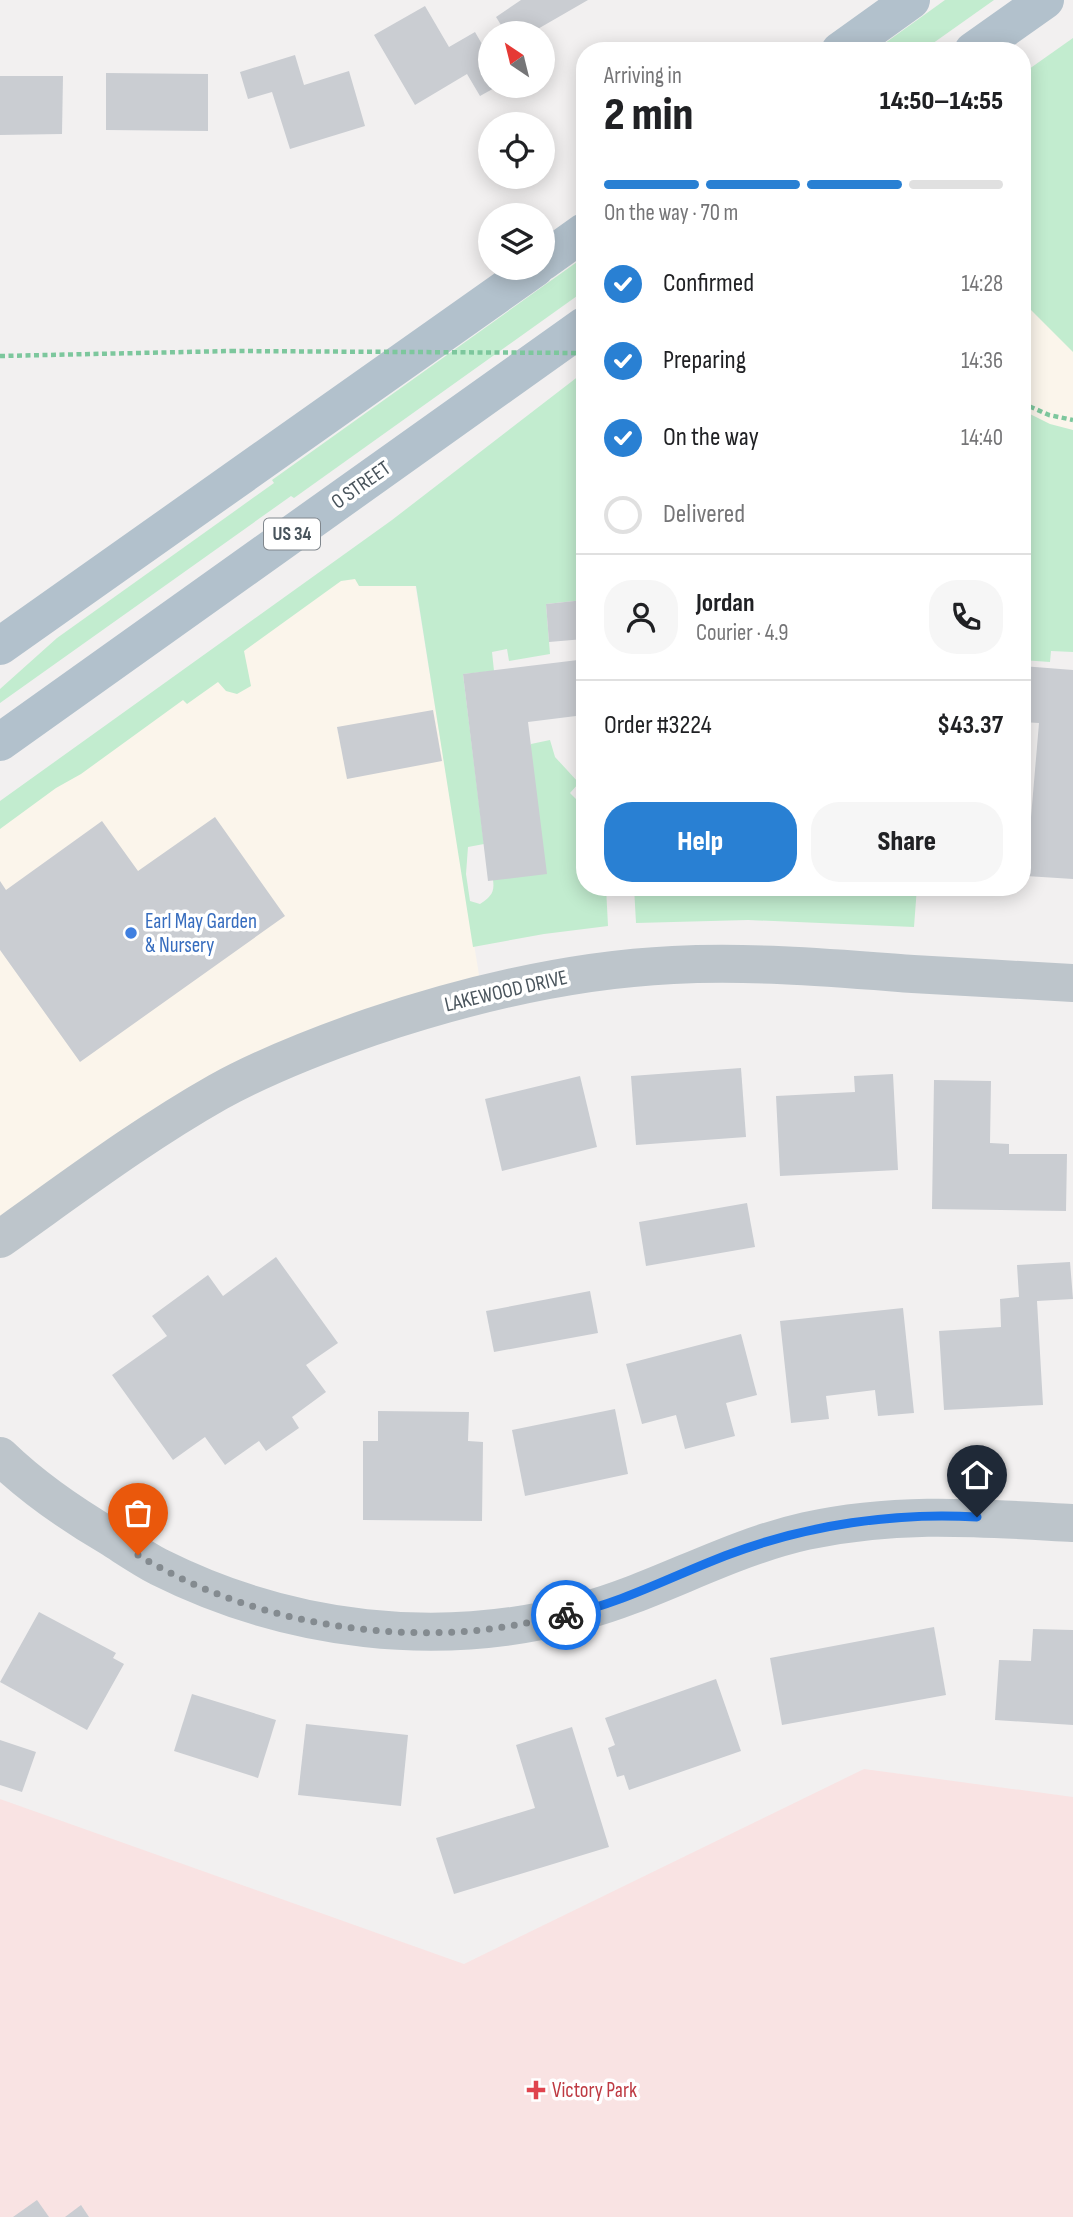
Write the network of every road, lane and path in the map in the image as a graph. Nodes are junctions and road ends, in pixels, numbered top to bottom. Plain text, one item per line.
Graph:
1 (911, 0) edge
2 (1045, 0) edge
3 (853, 42) edge
4 (986, 42) edge
5 (576, 238) edge
6 (555, 253) edge
7 (518, 280) edge
8 (576, 332) edge
9 (576, 353) edge
10 (0, 356) edge
11 (1031, 406) edge
12 (1073, 420) edge
13 (0, 646) edge
14 (0, 742) edge
15 (1073, 983) edge
16 (0, 1239) edge
17 (0, 1456) edge
18 (1073, 1524) edge

1 - 3 main road
2 - 4 main road
5 - 6 main road
7 - 13 main road
8 - 14 main road, O STREET / US 34
9 - 10 path, bridge
11 - 12 path
15 - 16 street, LAKEWOOD DRIVE
17 - 18 street

